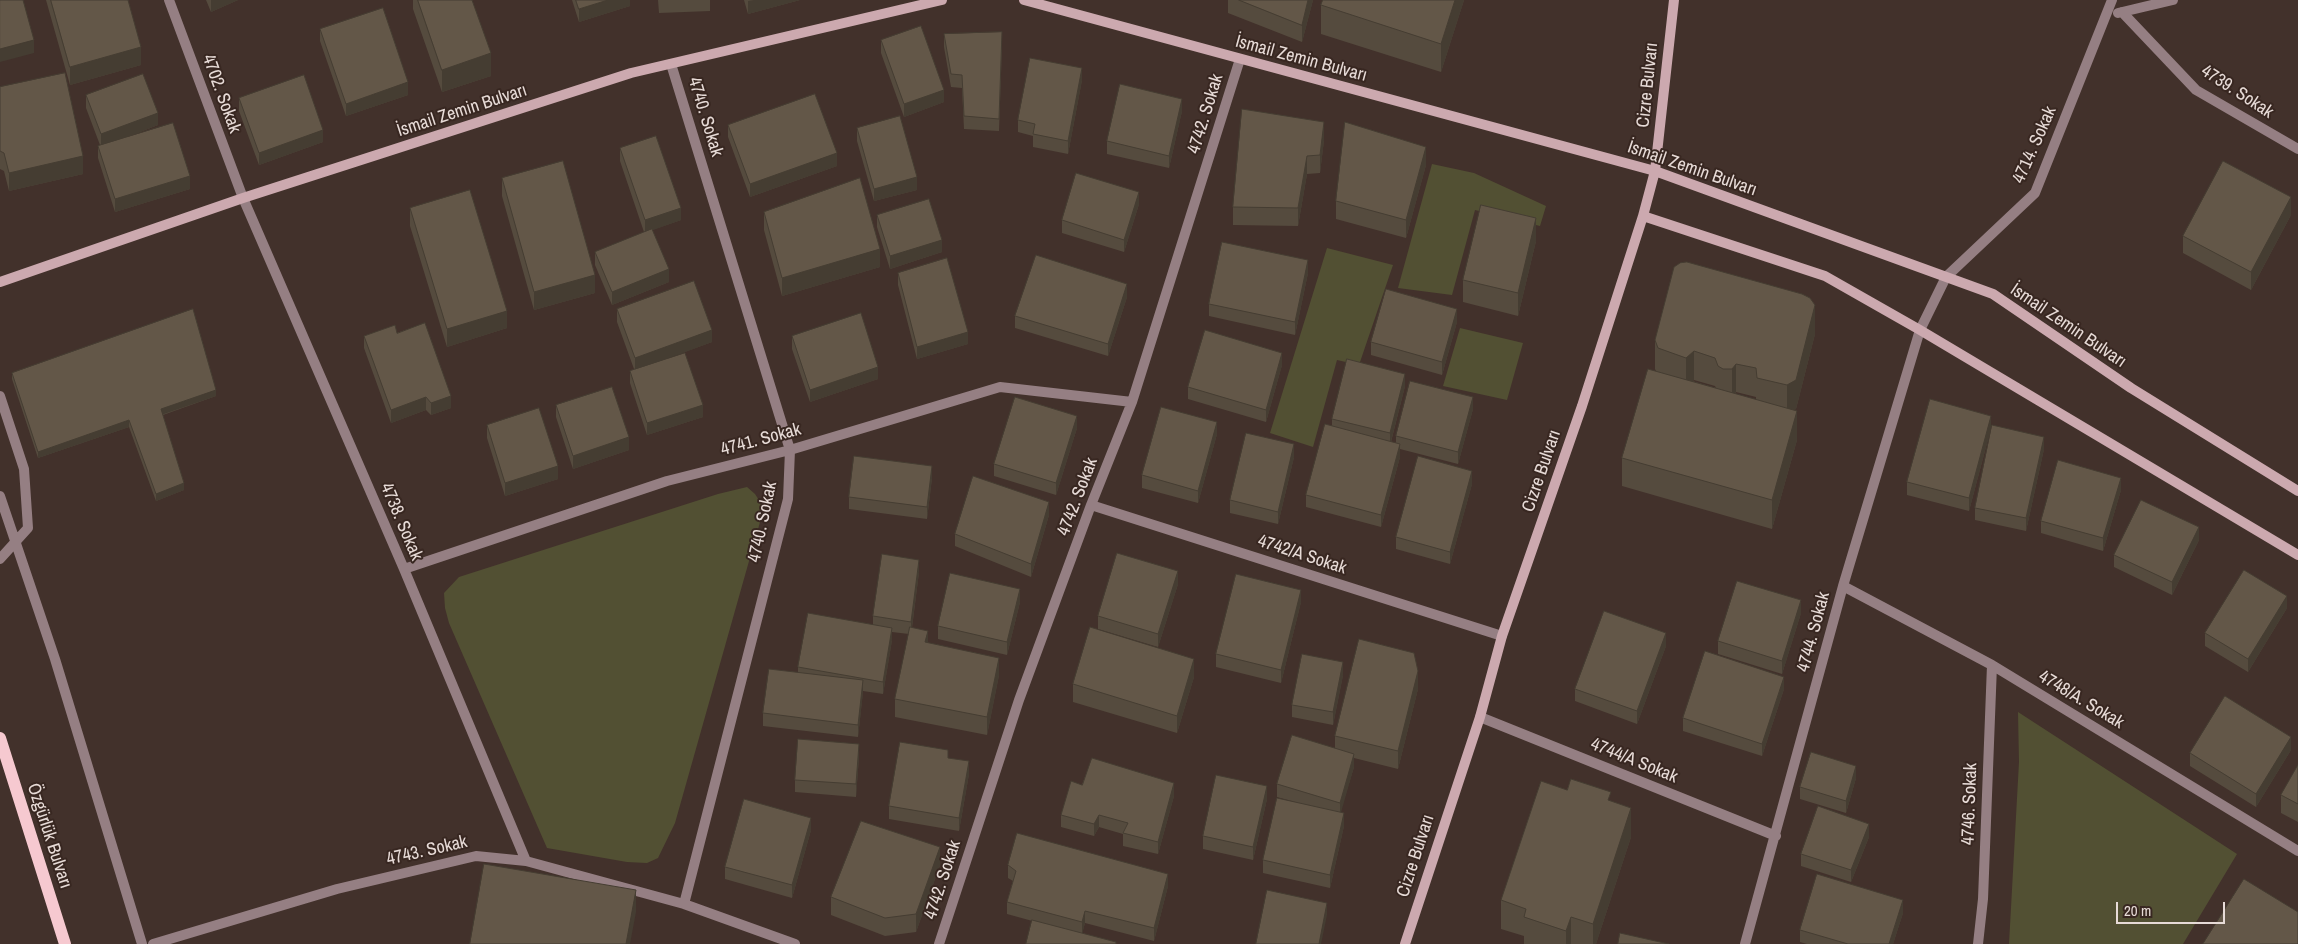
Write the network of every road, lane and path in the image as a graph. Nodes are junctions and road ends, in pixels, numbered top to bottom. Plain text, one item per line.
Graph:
1 (169, 0) edge
2 (942, 0) edge
3 (1024, 0) edge
4 (1674, 0) edge
5 (2112, 0) edge
6 (2173, 0) edge
7 (2122, 12) junction
8 (2107, 15) junction
9 (1240, 59) junction
10 (671, 64) junction
11 (2298, 149) edge
12 (1655, 171) junction
13 (243, 198) junction
14 (1643, 216) junction
15 (1946, 277) junction
16 (0, 282) edge
17 (1920, 330) junction
18 (0, 396) edge
19 (1132, 402) junction
20 (790, 450) junction
21 (2298, 491) edge
22 (0, 496) edge
23 (1091, 505) junction
24 (15, 542) junction
25 (2298, 555) edge
26 (0, 559) edge
27 (404, 569) junction
28 (1843, 586) junction
29 (1502, 636) junction
30 (1992, 665) junction
31 (1480, 717) junction
32 (0, 738) edge
33 (1776, 836) junction
34 (2298, 851) edge
35 (526, 861) junction
36 (684, 904) junction
37 (65, 944) edge
38 (142, 944) edge
39 (153, 944) edge
40 (795, 944) edge
41 (939, 944) edge
42 (1405, 944) edge
43 (1745, 944) edge
44 (1978, 944) edge

1 - 13 street, 4702. Sokak
2 - 10 main road, İsmail Zemin Bulvarı
3 - 9 main road, İsmail Zemin Bulvarı
4 - 12 main road, Cizre Bulvarı
5 - 8 street, 4714. Sokak
6 - 7 street
7 - 8 street
7 - 11 street, 4739. Sokak
8 - 15 street, 4714. Sokak
9 - 12 main road, İsmail Zemin Bulvarı
9 - 19 street, 4742. Sokak
10 - 13 main road, İsmail Zemin Bulvarı
10 - 20 street, 4740. Sokak
12 - 14 main road, Cizre Bulvarı
12 - 15 main road, İsmail Zemin Bulvarı
13 - 16 main road, İsmail Zemin Bulvarı
13 - 27 street, 4738. Sokak
14 - 17 main road
14 - 29 main road, Cizre Bulvarı
15 - 17 street, 4714. Sokak
15 - 21 main road, İsmail Zemin Bulvarı
17 - 25 main road
17 - 28 street, 4744. Sokak
18 - 24 street
19 - 20 street, 4741. Sokak
19 - 23 street, 4742. Sokak
20 - 27 street, 4741. Sokak
20 - 36 street, 4740. Sokak
22 - 24 street
23 - 29 street, 4742/A Sokak
23 - 41 street, 4742. Sokak
24 - 26 street
24 - 38 street
27 - 35 street, 4738. Sokak
28 - 30 street, 4748/A. Sokak
28 - 33 street, 4744. Sokak
29 - 31 main road, Cizre Bulvarı
30 - 34 street, 4748/A. Sokak
30 - 44 street, 4746. Sokak
31 - 33 street, 4744/A Sokak
31 - 42 main road, Cizre Bulvarı
32 - 37 main road, Özgürlük Bulvarı
33 - 43 street, 4744. Sokak
35 - 36 street, 4743. Sokak
35 - 39 street, 4743. Sokak
36 - 40 street, 4743. Sokak

